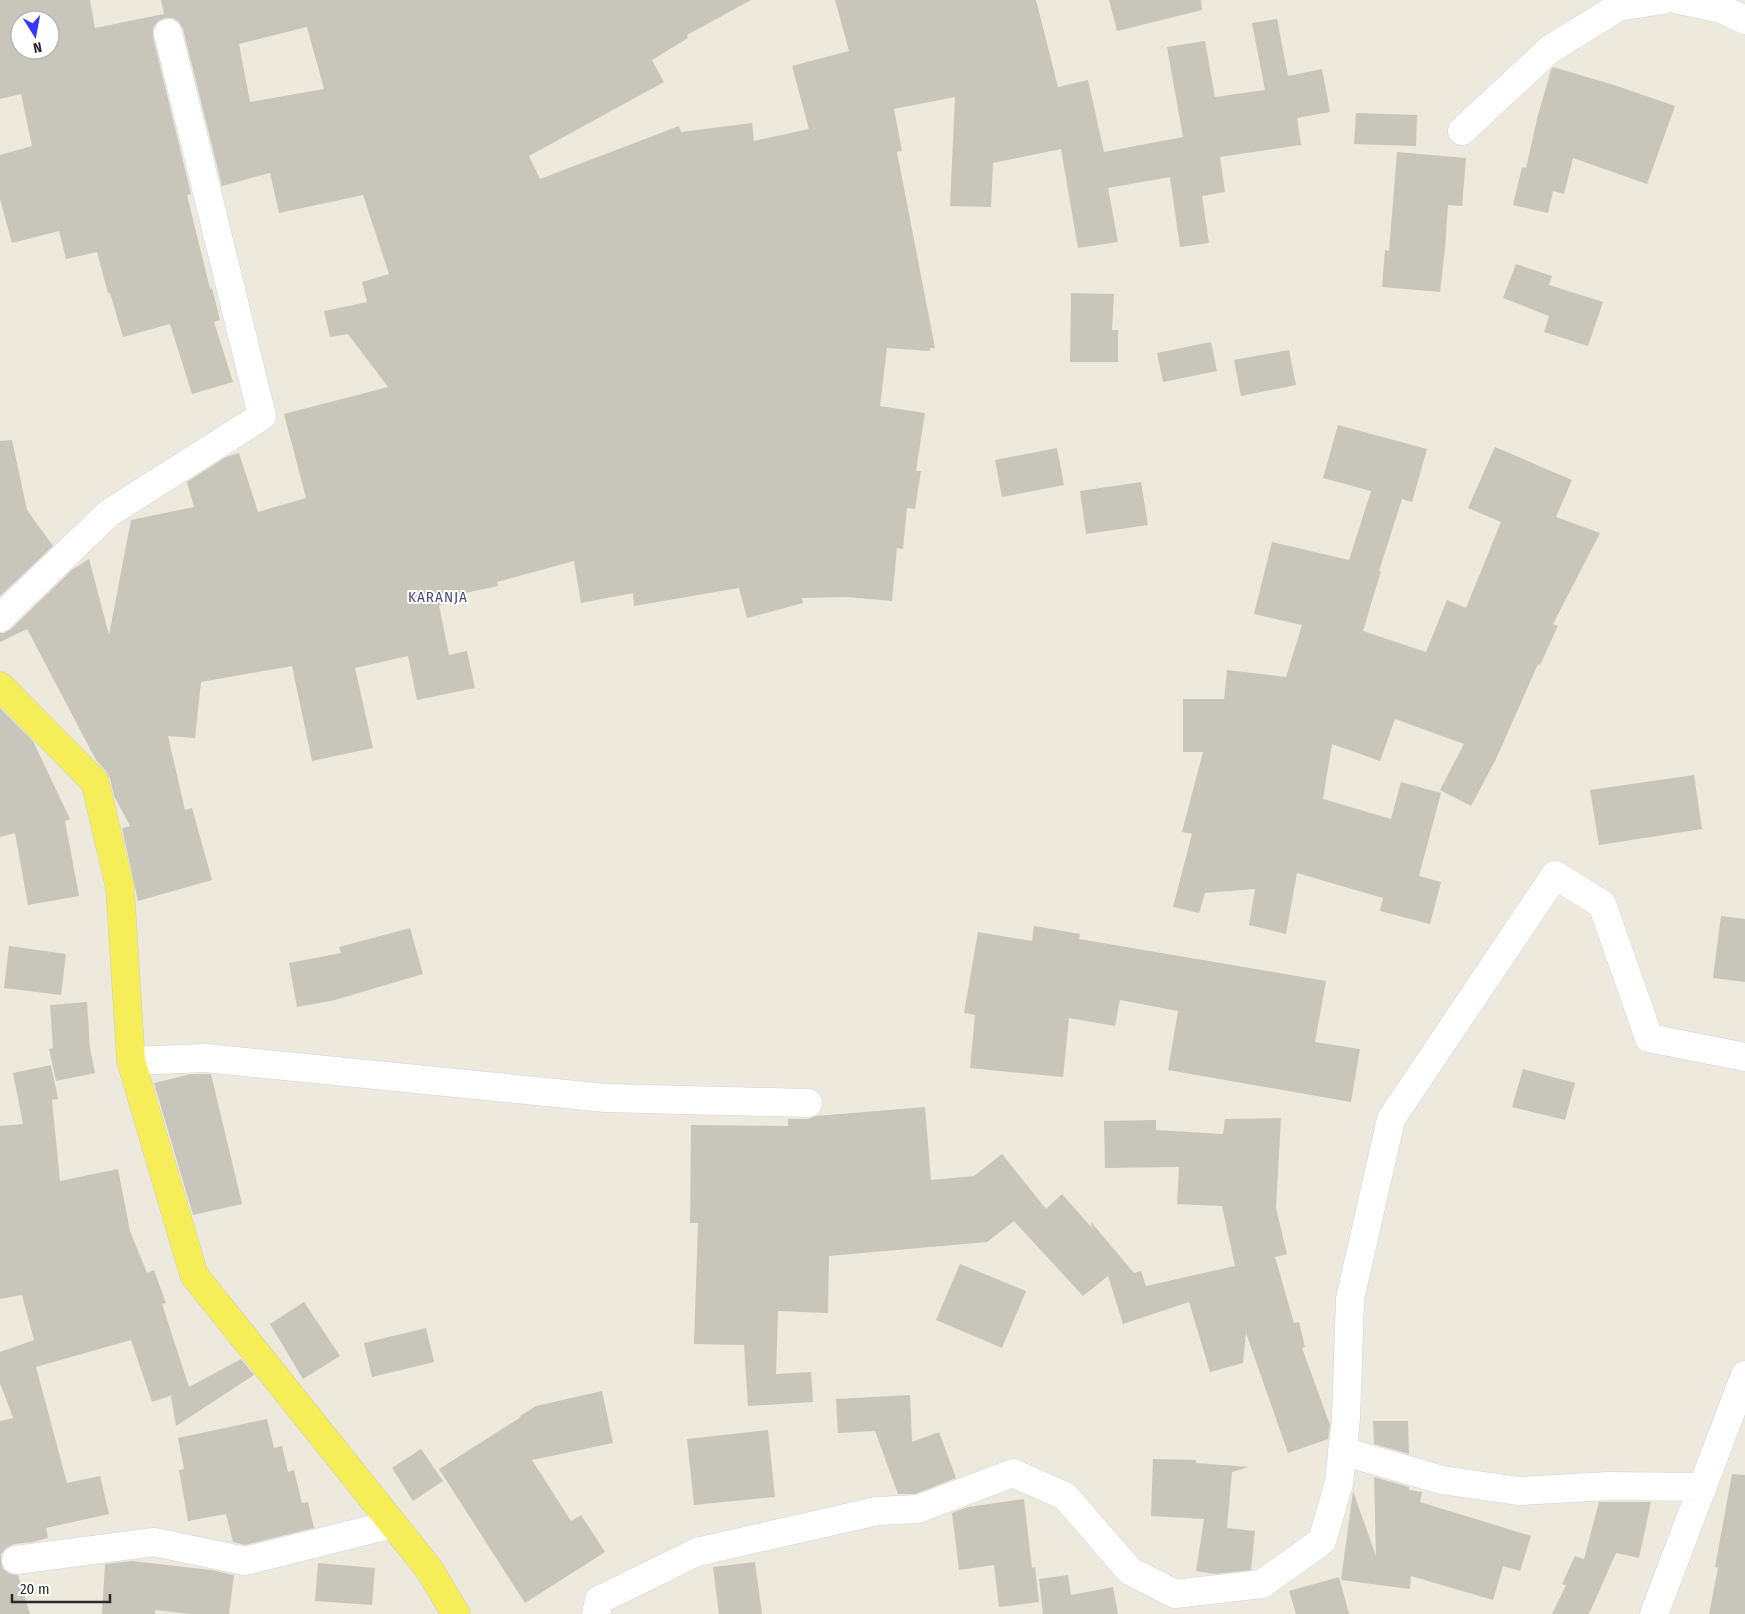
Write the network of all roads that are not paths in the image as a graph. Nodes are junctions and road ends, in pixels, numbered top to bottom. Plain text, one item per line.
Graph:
1 (1662, 0) edge
2 (1679, 0) edge
3 (1745, 20) edge
4 (168, 34) dead end
5 (1462, 131) dead end
6 (0, 618) edge
7 (0, 686) edge
8 (1745, 1057) edge
9 (131, 1061) junction
10 (808, 1103) dead end
11 (1745, 1375) edge
12 (1342, 1451) junction
13 (1703, 1487) junction
14 (393, 1524) junction
15 (16, 1560) dead end
16 (456, 1614) edge
17 (596, 1614) edge
18 (1654, 1614) edge

1 - 5 street
2 - 3 street
4 - 6 street
7 - 9 main road
8 - 12 street
9 - 10 street
9 - 14 main road
11 - 13 street
12 - 13 street
12 - 17 street
13 - 18 street
14 - 15 street
14 - 16 main road

